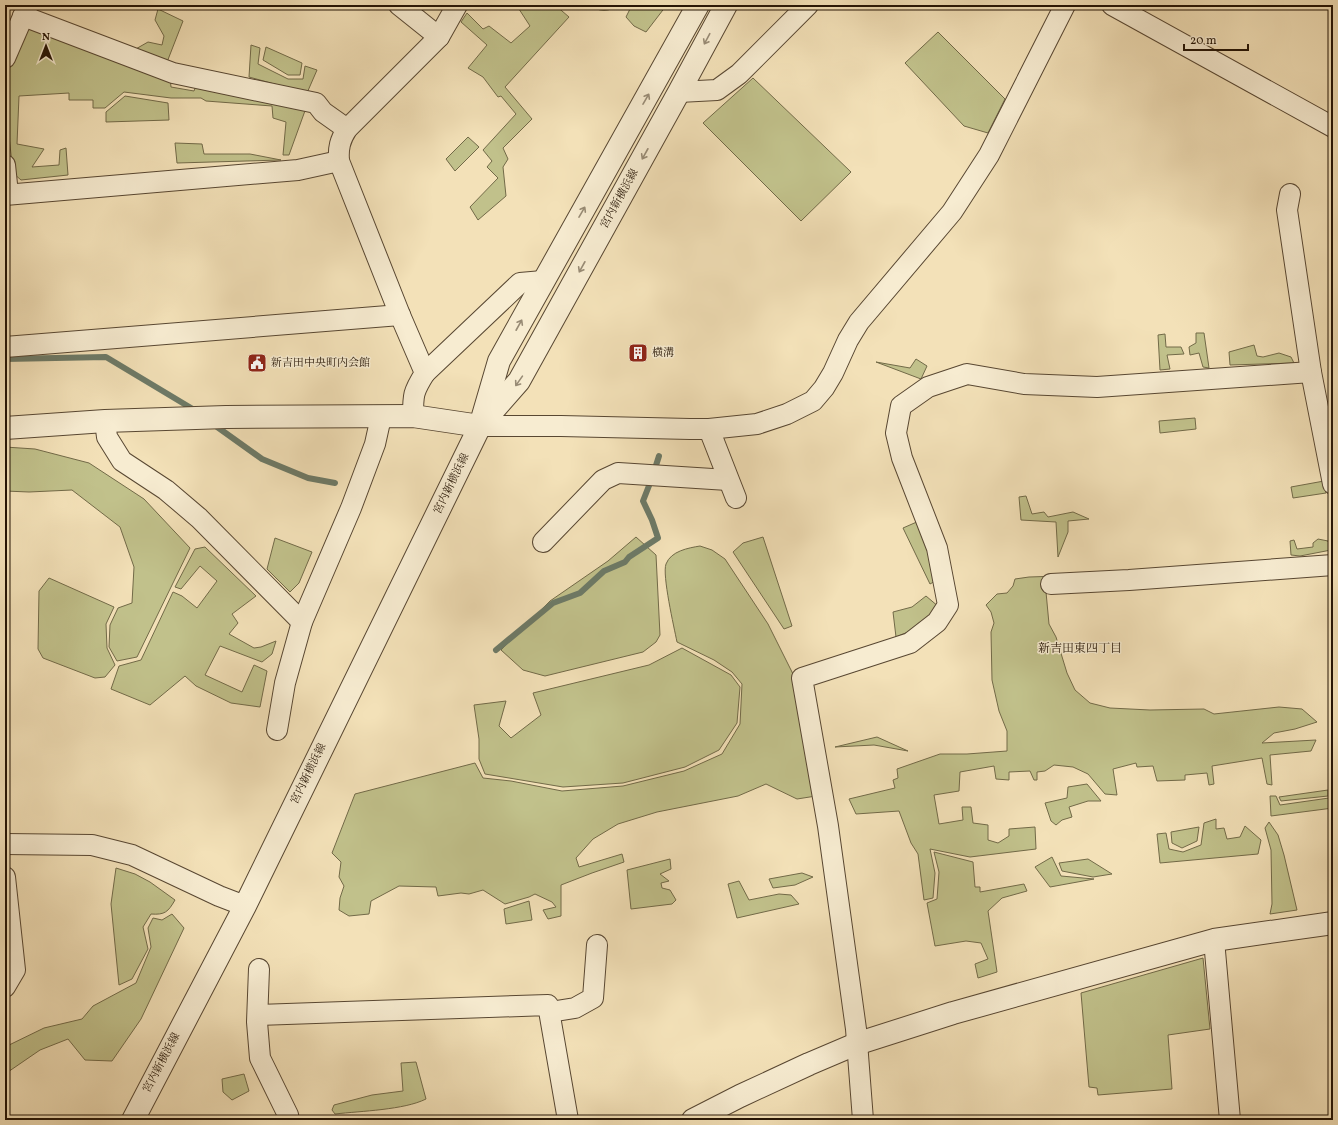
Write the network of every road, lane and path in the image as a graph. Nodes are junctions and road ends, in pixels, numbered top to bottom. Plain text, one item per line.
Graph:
1 (399, 5) edge
2 (457, 5) edge
3 (698, 5) edge
4 (726, 5) edge
5 (808, 5) edge
6 (1065, 5) edge
7 (1112, 5) edge
8 (26, 11) edge
9 (439, 37) junction
10 (5, 58) edge
11 (679, 92) junction
12 (1333, 127) edge
13 (347, 129) junction
14 (339, 161) junction
15 (5, 165) edge
16 (6, 194) edge
17 (1290, 194) dead end
18 (543, 281) junction
19 (400, 315) junction
20 (5, 347) edge
21 (1311, 372) junction
22 (425, 373) junction
23 (413, 416) junction
24 (381, 417) junction
25 (105, 421) junction
26 (480, 426) junction
27 (5, 428) edge
28 (709, 429) junction
29 (728, 480) junction
30 (1333, 484) edge
31 (736, 498) dead end
32 (543, 542) dead end
33 (1333, 566) edge
34 (1051, 584) dead end
35 (302, 622) junction
36 (277, 730) dead end
37 (5, 844) edge
38 (5, 877) edge
39 (244, 906) junction
40 (1333, 923) edge
41 (1214, 940) junction
42 (597, 945) dead end
43 (259, 969) dead end
44 (5, 987) edge
45 (550, 1012) junction
46 (258, 1015) junction
47 (856, 1044) junction
48 (133, 1120) edge
49 (289, 1120) edge
50 (568, 1120) edge
51 (694, 1120) edge
52 (863, 1120) edge
53 (1230, 1120) edge

1 - 9 street
2 - 9 street
18 -> 3 street, 宮内新横浜線
4 -> 11 street, 宮内新横浜線
5 - 11 street
6 - 28 street
7 - 12 street
8 - 10 street
8 - 13 street
9 - 13 street
11 -> 26 street, 宮内新横浜線
13 - 14 street
14 - 16 street
14 - 19 street
15 - 16 street
17 - 21 street
18 - 22 street
26 -> 18 street, 宮内新横浜線
19 - 20 street
19 - 22 street
21 - 30 street
21 - 47 street
22 - 23 street
23 - 24 street
23 - 26 street
24 - 25 street
24 - 35 street
25 - 27 street
25 - 35 street
26 - 28 street
26 - 39 street, 宮内新横浜線
28 - 29 street
29 - 31 street
29 - 32 street
33 - 34 street
35 - 36 street
37 - 39 street
38 - 44 street
39 - 48 street, 宮内新横浜線
40 - 41 street
41 - 47 street
41 - 53 street
42 - 45 street
43 - 46 street
45 - 46 street
45 - 50 street
46 - 49 street
47 - 51 street
47 - 52 street

